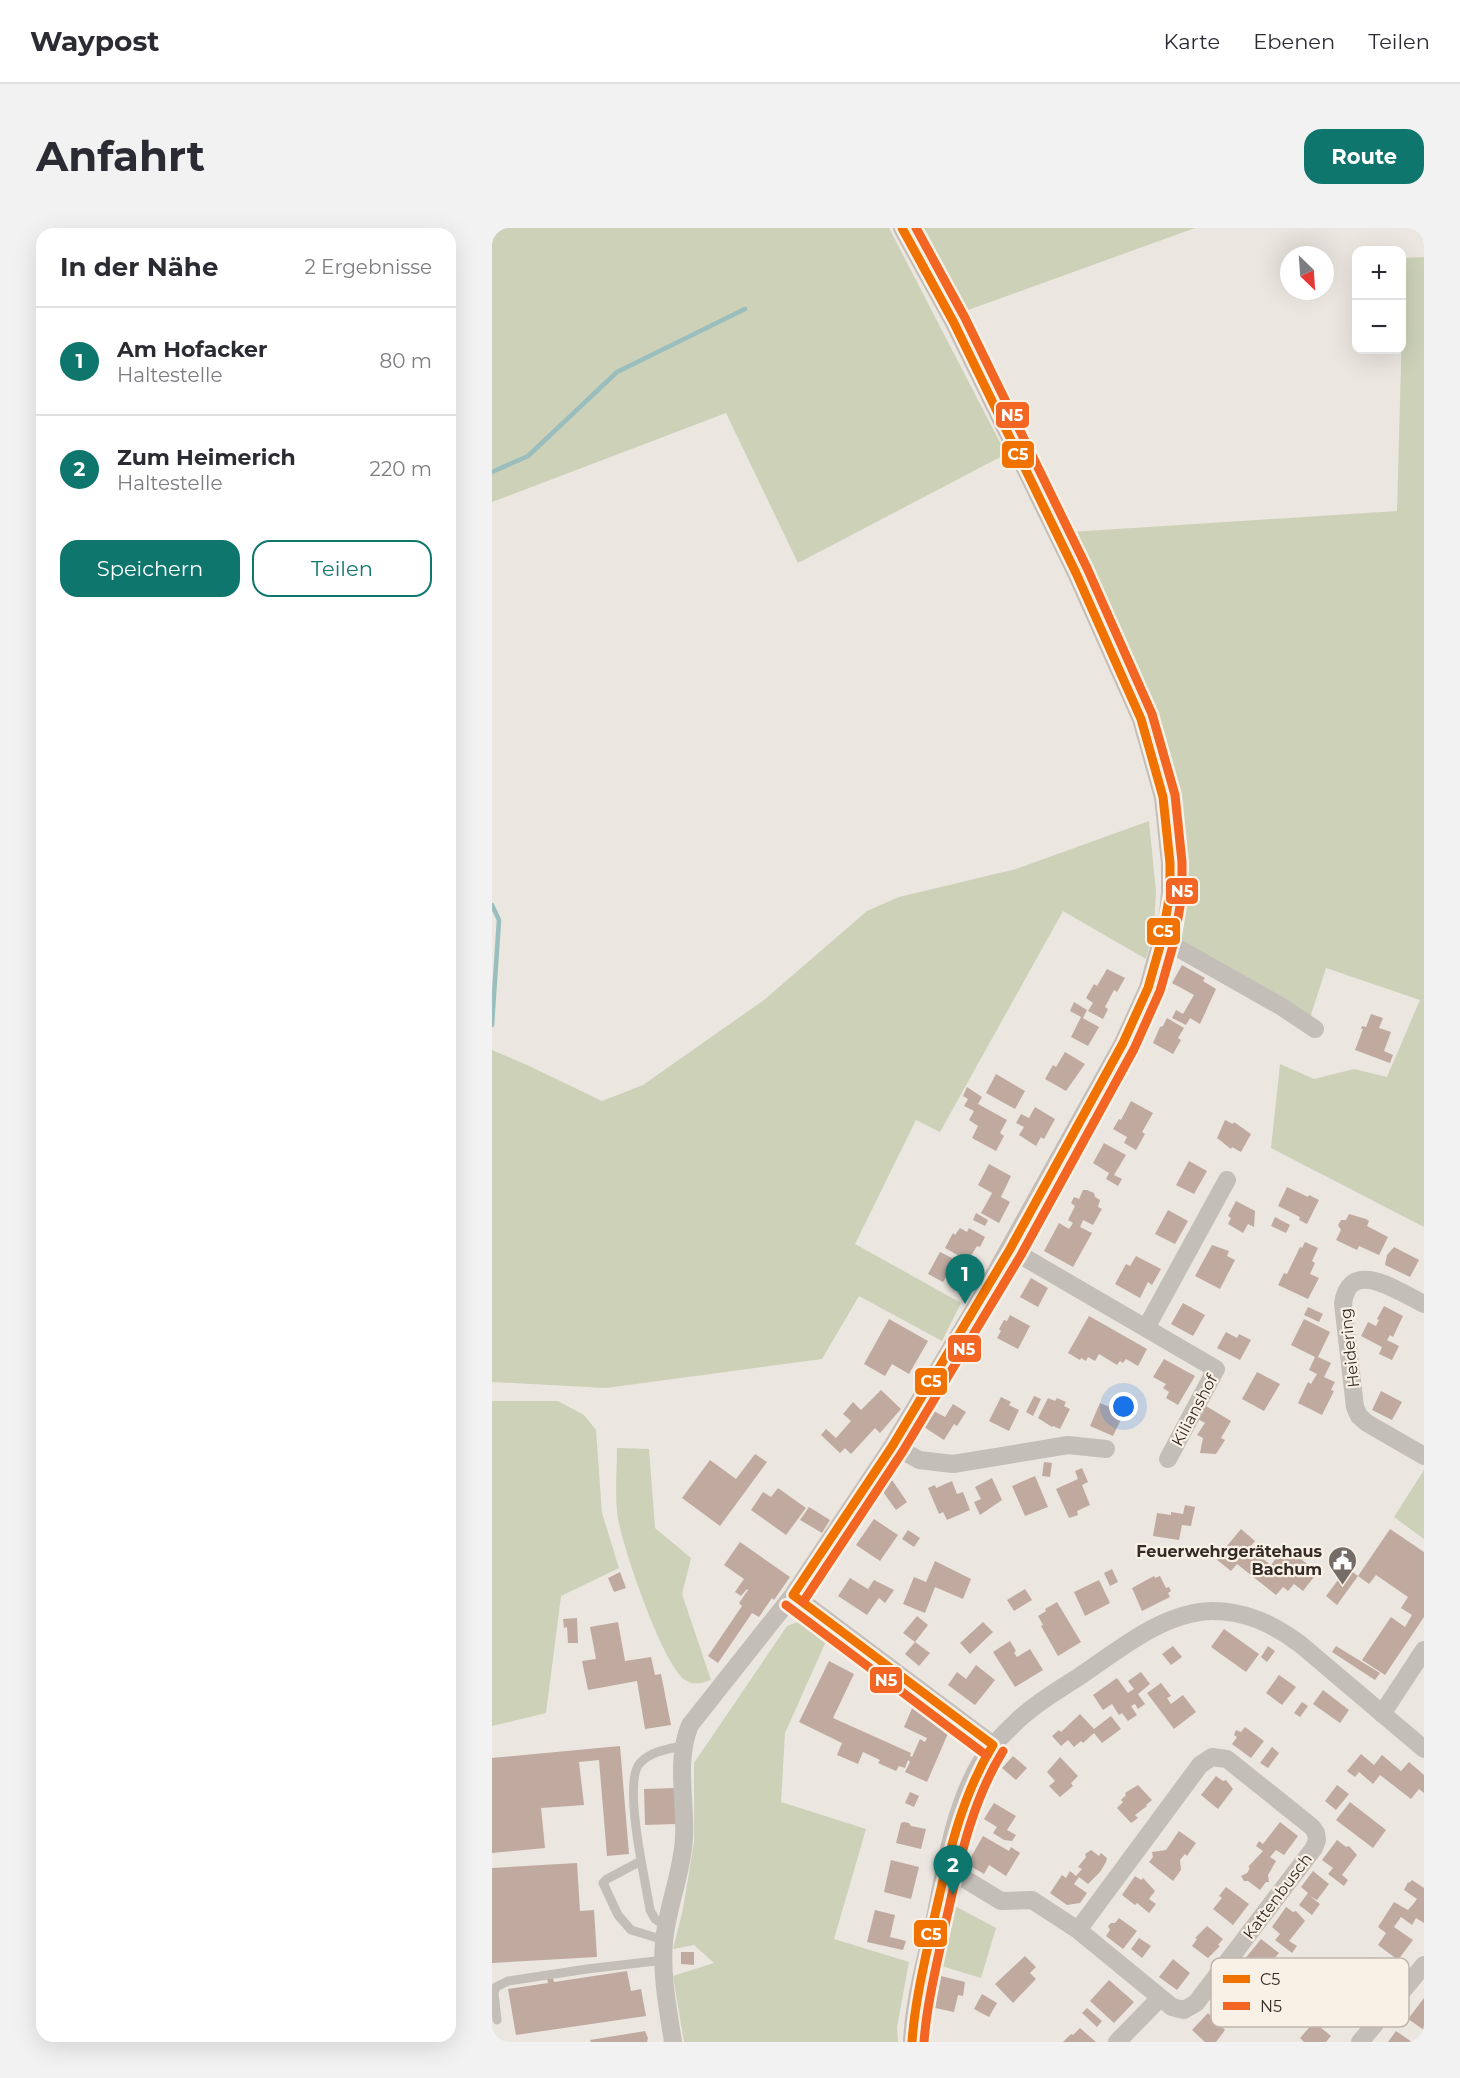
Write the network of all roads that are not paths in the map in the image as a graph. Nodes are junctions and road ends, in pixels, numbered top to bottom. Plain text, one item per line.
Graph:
1 (902, 228) edge
2 (1162, 939) junction
3 (1315, 1029) dead end
4 (1227, 1180) dead end
5 (1010, 1249) junction
6 (1424, 1304) edge
7 (1146, 1328) junction
8 (893, 1445) junction
9 (1106, 1449) dead end
10 (1424, 1456) edge
11 (1168, 1459) dead end
12 (793, 1595) junction
13 (1424, 1650) edge
14 (1382, 1714) junction
15 (993, 1745) junction
16 (682, 1746) junction
17 (1424, 1749) edge
18 (641, 1861) junction
19 (945, 1867) junction
20 (1078, 1930) junction
21 (666, 1934) junction
22 (1230, 1958) edge
23 (664, 1960) junction
24 (1424, 1965) edge
25 (1211, 1983) edge
26 (1409, 1983) edge
27 (1160, 1998) junction
28 (497, 2020) dead end
29 (1372, 2027) edge
30 (674, 2042) edge
31 (912, 2042) edge
32 (1117, 2042) edge
33 (1360, 2042) edge

1 - 2 street
2 - 3 street
2 - 5 street
4 - 7 street
5 - 7 street, Kilianshof
5 - 8 street
6 - 10 street, Heidering
7 - 11 street, Kilianshof
8 - 9 street
8 - 12 street
12 - 15 street
12 - 16 street
13 - 14 street
14 - 15 street
14 - 17 street
15 - 19 street
16 - 18 lane
16 - 21 street
18 - 21 lane
18 - 21 lane
19 - 20 street, Kattenbusch
19 - 31 street
20 - 22 street, Kattenbusch
20 - 27 street, Kattenbusch
21 - 23 street
23 - 28 lane
23 - 30 street
24 - 26 street
25 - 27 street, Kattenbusch
27 - 32 street
29 - 33 street

